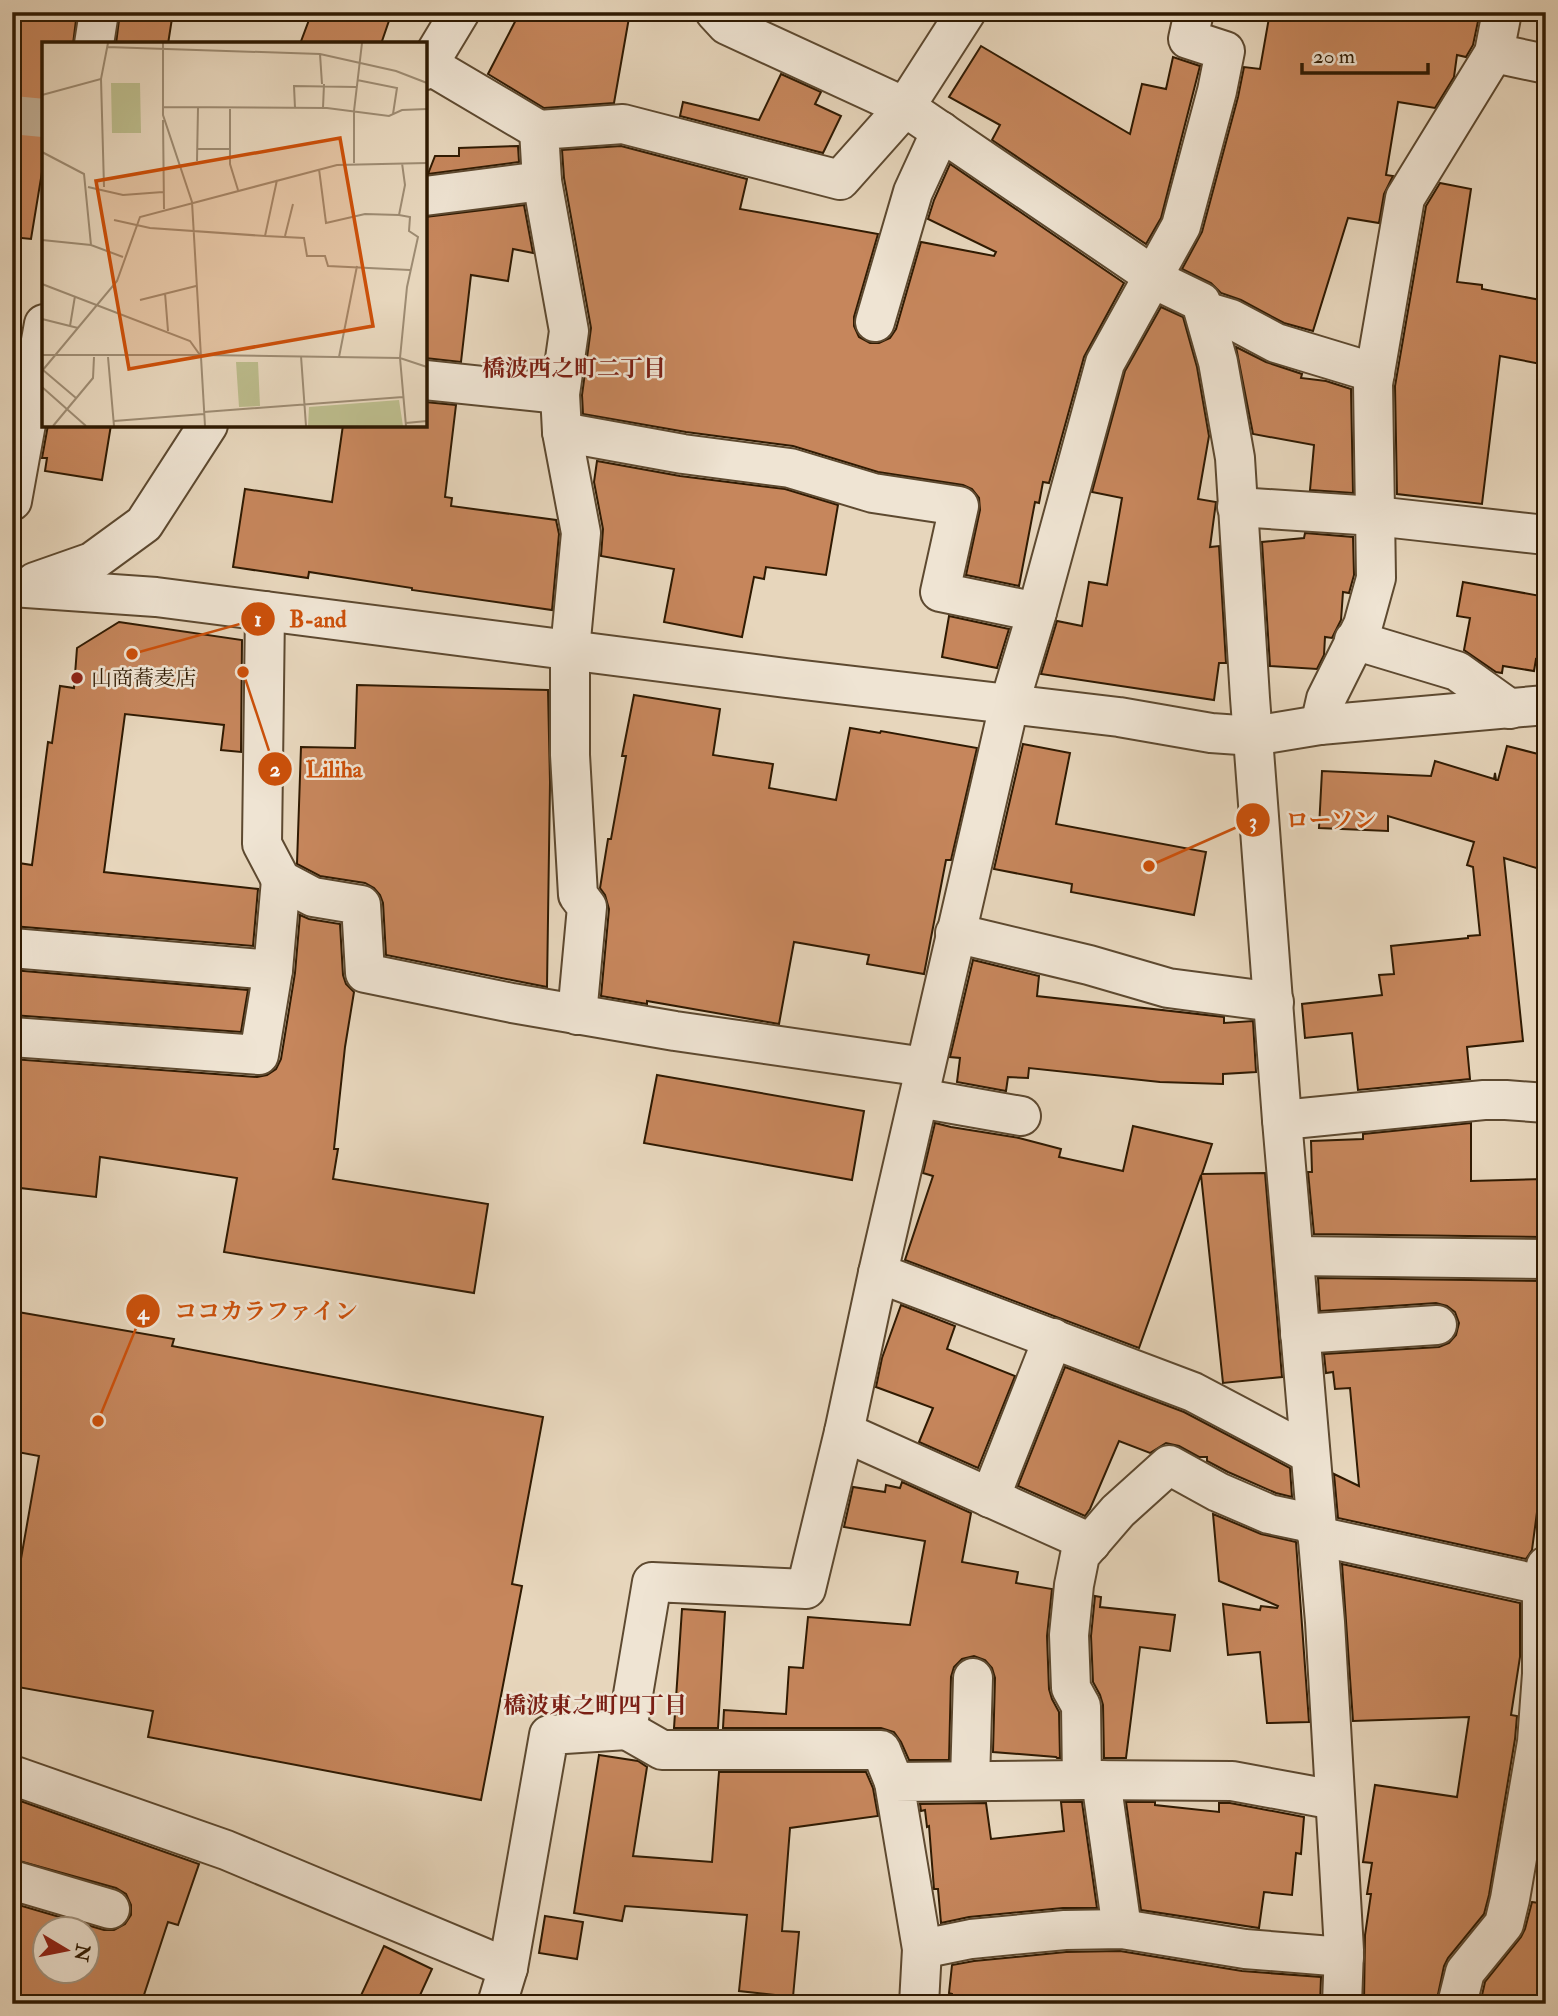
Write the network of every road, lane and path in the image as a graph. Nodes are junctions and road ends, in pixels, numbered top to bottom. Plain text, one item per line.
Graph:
1 (99, 12) edge
2 (460, 12) edge
3 (715, 12) edge
4 (966, 12) edge
5 (1194, 12) edge
6 (1502, 12) edge
7 (94, 42) edge
8 (1494, 53) junction
9 (1546, 64) edge
10 (427, 68) edge
11 (905, 107) junction
12 (539, 130) junction
13 (941, 131) junction
14 (542, 181) junction
15 (427, 196) edge
16 (1153, 275) junction
17 (1204, 311) junction
18 (875, 322) dead end
19 (42, 335) edge
20 (1375, 373) junction
21 (427, 380) edge
22 (561, 394) junction
23 (207, 427) edge
24 (562, 432) junction
25 (12, 501) edge
26 (1237, 507) junction
27 (1375, 516) junction
28 (1546, 535) edge
29 (14, 587) edge
30 (265, 611) junction
31 (1037, 612) junction
32 (1354, 640) junction
33 (570, 650) junction
34 (1009, 705) junction
35 (1528, 707) edge
36 (1320, 725) junction
37 (1254, 736) junction
38 (281, 880) junction
39 (955, 933) junction
40 (12, 948) edge
41 (273, 970) junction
42 (1274, 1002) junction
43 (578, 1014) junction
44 (12, 1037) edge
45 (922, 1083) junction
46 (1546, 1103) edge
47 (1021, 1116) dead end
48 (1282, 1120) junction
49 (1294, 1256) junction
50 (1546, 1259) edge
51 (878, 1273) junction
52 (1437, 1325) dead end
53 (1300, 1334) junction
54 (1053, 1338) junction
55 (844, 1432) junction
56 (1310, 1454) junction
57 (990, 1498) junction
58 (1317, 1530) junction
59 (1091, 1543) junction
60 (1544, 1575) edge
61 (1544, 1674) edge
62 (973, 1678) dead end
63 (627, 1730) junction
64 (1541, 1743) edge
65 (12, 1775) edge
66 (1092, 1780) junction
67 (970, 1781) junction
68 (894, 1782) junction
69 (1335, 1800) junction
70 (12, 1880) edge
71 (110, 1909) dead end
72 (1122, 1929) junction
73 (922, 1950) junction
74 (1344, 1957) junction
75 (508, 1968) junction
76 (497, 2004) edge
77 (919, 2004) edge
78 (1342, 2004) edge
79 (1457, 2004) edge

1 - 7 street
2 - 10 street
3 - 11 street
4 - 11 street
5 - 16 street
6 - 8 street
8 - 9 street
8 - 20 street
10 - 12 street
11 - 12 street
11 - 13 street
12 - 14 street
13 - 16 street
13 - 18 street
14 - 15 street
14 - 22 street
16 - 17 street
16 - 31 street
17 - 20 street
17 - 26 street
19 - 25 street
20 - 27 street
21 - 22 street
22 - 24 street
23 - 29 street
24 - 31 street
24 - 33 street
26 - 27 street
26 - 37 street
27 - 28 street
27 - 32 street
29 - 30 street
30 - 33 street
30 - 38 street
31 - 34 street
32 - 35 street
32 - 36 street
33 - 34 street
33 - 43 street
34 - 37 street
34 - 39 street
35 - 36 street
36 - 37 street
37 - 42 street
38 - 41 street
38 - 43 street
39 - 42 street
39 - 45 street
40 - 41 street
41 - 44 street
42 - 48 street
43 - 45 street
45 - 47 street
45 - 51 street
46 - 48 street
48 - 49 street
49 - 50 street
49 - 53 street
51 - 54 street
51 - 55 street
52 - 53 street
53 - 56 street
54 - 56 street
54 - 57 street
55 - 57 street
55 - 63 street
56 - 58 street
57 - 59 street
58 - 59 street
58 - 60 street
58 - 69 street
59 - 66 street
60 - 61 street
61 - 64 street
62 - 67 street
63 - 68 street
63 - 75 street
64 - 79 street
65 - 75 street
66 - 67 street
66 - 69 street
66 - 72 street
67 - 68 street
68 - 73 street
69 - 74 street
70 - 71 street
72 - 73 street
72 - 74 street
73 - 77 street
74 - 78 street
75 - 76 street

